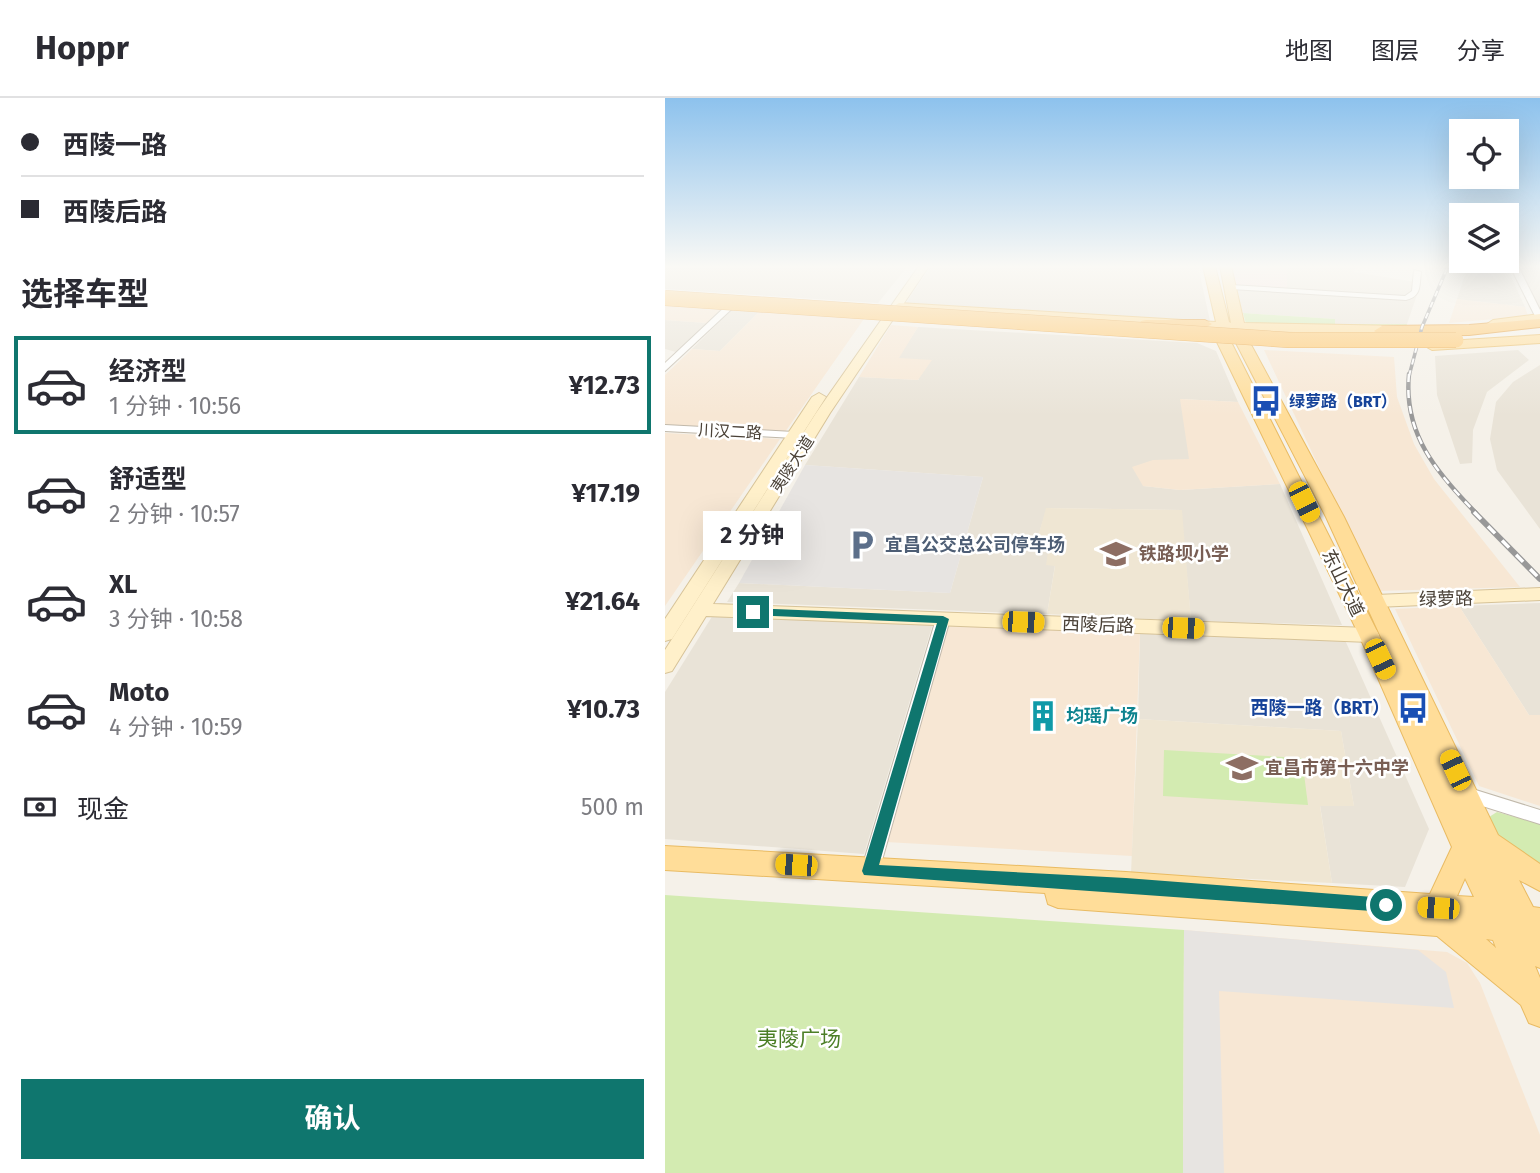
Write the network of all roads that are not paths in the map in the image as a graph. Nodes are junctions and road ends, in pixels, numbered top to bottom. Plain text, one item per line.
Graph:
1 (720, 316) edge
2 (881, 316) edge
3 (881, 316) edge
4 (938, 316) edge
5 (957, 316) edge
6 (957, 316) edge
7 (968, 316) edge
8 (979, 316) edge
9 (980, 316) edge
10 (1221, 316) edge
11 (1227, 316) edge
12 (1539, 329) edge
13 (1382, 331) joint
14 (1225, 332) junction
15 (1455, 337) junction
16 (665, 351) edge
17 (679, 355) junction
18 (665, 368) edge
19 (665, 428) edge
20 (794, 435) junction
21 (1540, 594) edge
22 (1363, 601) junction
23 (701, 610) junction
24 (943, 619) junction
25 (665, 634) edge
26 (1369, 635) junction
27 (665, 666) edge
28 (1466, 794) junction
29 (1540, 817) edge
30 (1478, 844) junction
31 (665, 858) edge
32 (665, 870) edge
33 (870, 871) junction
34 (1540, 879) edge
35 (1441, 916) junction
36 (1516, 920) edge
37 (1540, 954) edge
38 (1537, 1005) edge

1 - 17 street
2 - 20 main road, 夷陵大道
3 - 23 main road, 夷陵大道
4 - 14 highway, bridge
5 - 14 main road
6 - 15 highway, bridge
7 - 14 highway, bridge
8 - 14 highway, bridge
9 - 14 main road
10 - 14 main road, 东山大道
11 - 14 main road, 东山大道
12 - 13 highway
12 - 14 main road
12 - 15 highway
13 - 14 main road
14 - 15 highway, bridge
14 - 22 main road, 东山大道
16 - 17 street
17 - 18 street
19 - 20 street, 川汉二路
20 - 25 main road, 夷陵大道
21 - 22 main road, 绿萝路
22 - 26 main road, 东山大道
22 - 28 main road, 东山大道
23 - 24 main road, 西陵后路
23 - 27 main road, 夷陵大道
24 - 26 main road, 西陵后路
24 - 33 street
26 - 30 main road, 东山大道
28 - 29 street
28 - 30 main road, 东山大道
30 - 34 main road
30 - 35 main road
30 - 36 main road, 东山大道
30 - 36 main road, 东山大道
31 - 33 main road
32 - 35 main road
33 - 35 main road
35 - 36 main road
35 - 38 main road
36 - 37 main road, 东山大道
36 - 38 main road, 东山大道

